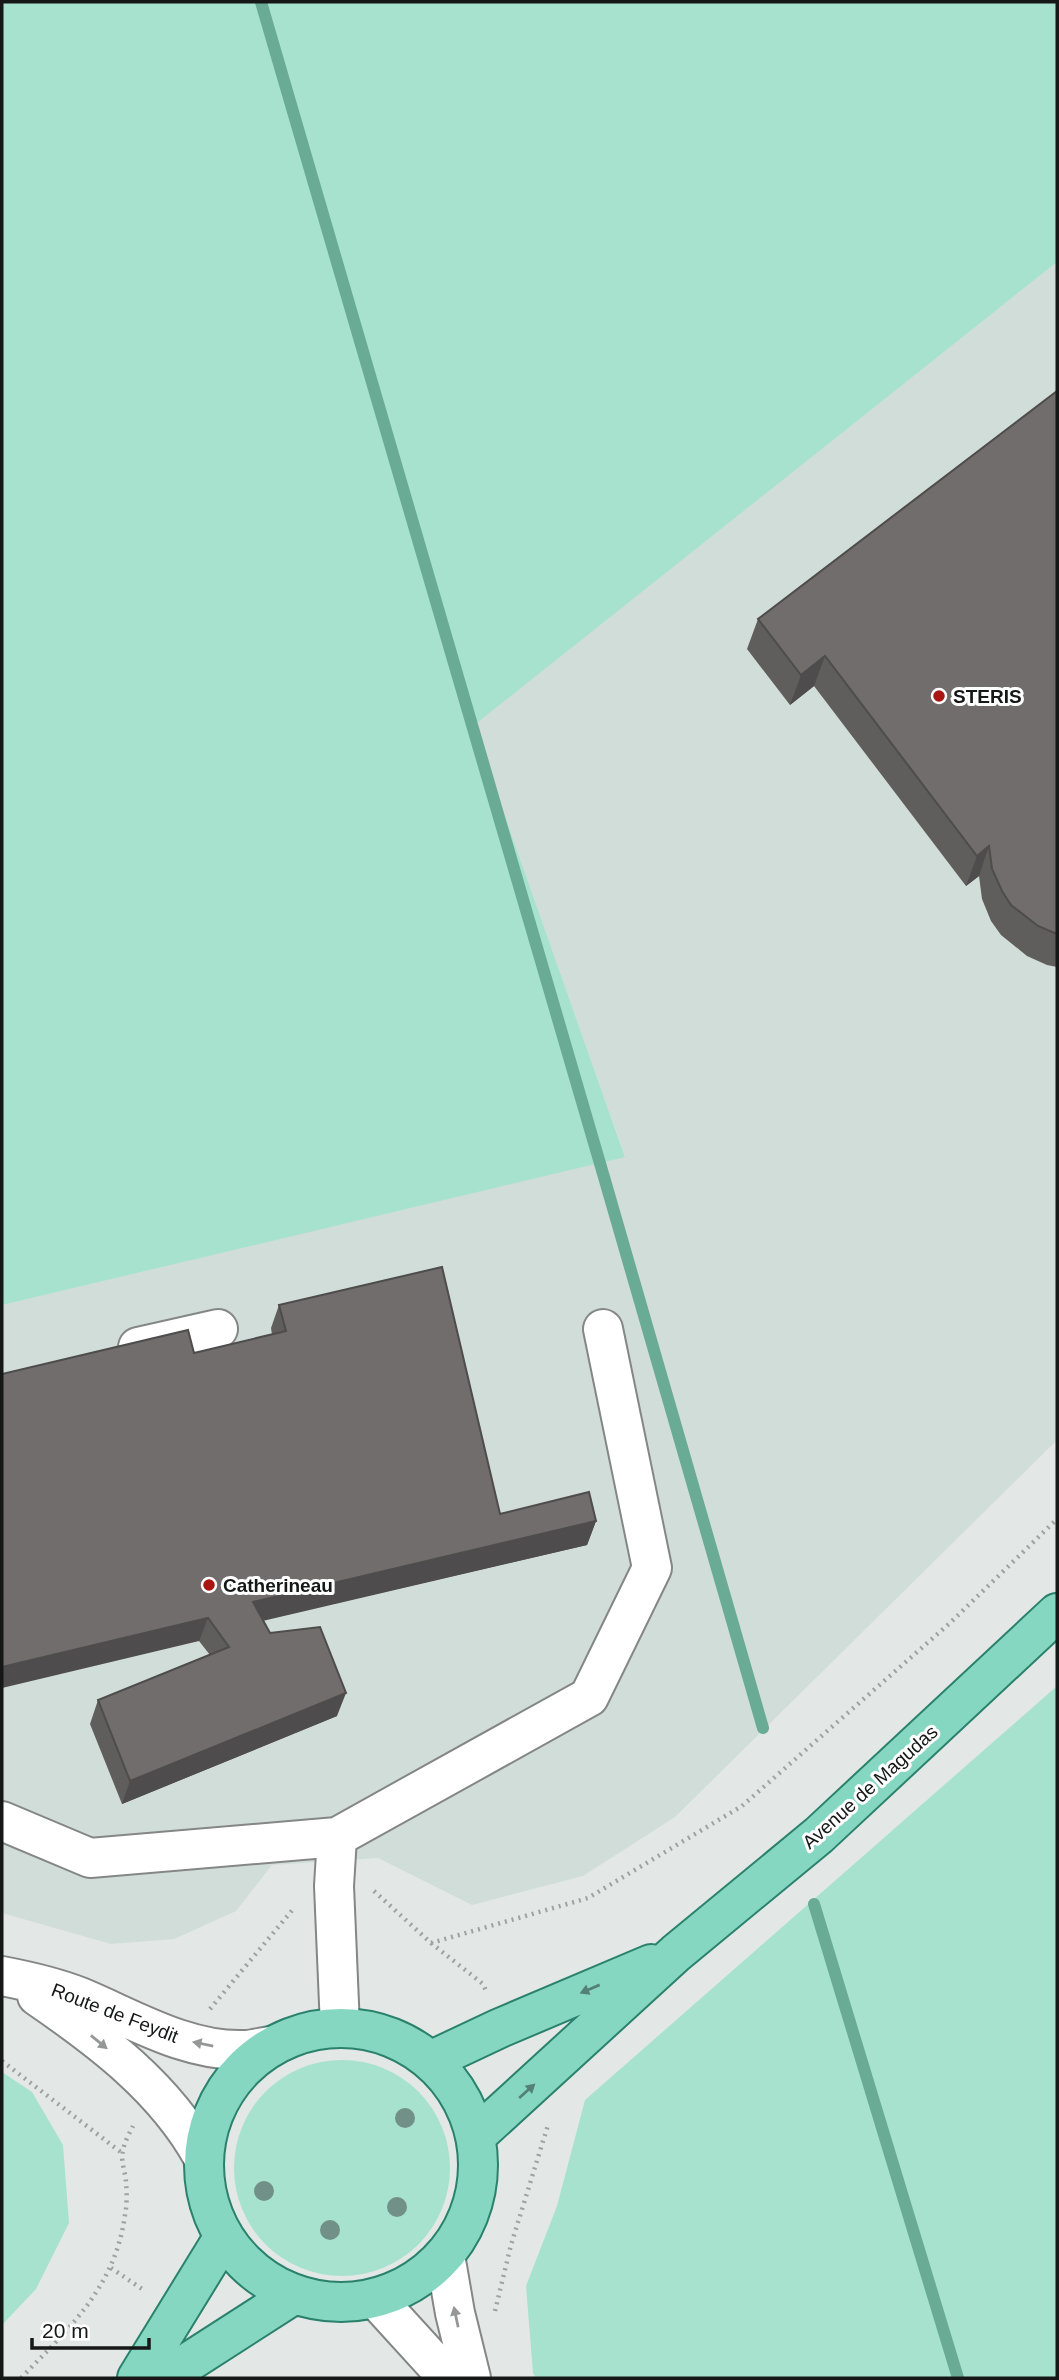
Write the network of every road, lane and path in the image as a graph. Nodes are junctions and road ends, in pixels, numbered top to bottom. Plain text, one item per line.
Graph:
1 (218, 1329) dead end
2 (603, 1329) dead end
3 (110, 1353) edge
4 (1057, 1519) edge
5 (1057, 1613) edge
6 (2, 1821) edge
7 (337, 1837) junction
8 (334, 1886) junction
9 (676, 1953) junction
10 (2, 1976) edge
11 (340, 2026) junction
12 (183, 2040) junction
13 (270, 2046) junction
14 (432, 2060) junction
15 (2, 2061) edge
16 (536, 2083) junction
17 (153, 2088) junction
18 (476, 2136) junction
19 (122, 2153) junction
20 (203, 2157) junction
21 (223, 2238) junction
22 (445, 2255) junction
23 (293, 2295) junction
24 (376, 2299) junction
25 (460, 2367) edge
26 (21, 2378) edge
27 (137, 2378) edge
28 (164, 2378) edge

1 - 3 street
2 - 7 street
4 - 8 path
5 - 9 main road, Avenue de Magudas
6 - 7 street
7 - 8 street
8 - 11 street
8 - 12 path
9 -> 14 main road, Avenue de Magudas
9 - 16 main road, Avenue de Magudas
10 - 12 street, Route de Feydit
10 -> 17 street, Route de Feydit
11 - 13 main road
11 - 14 main road
13 -> 12 street, Route de Feydit
13 - 20 main road
14 - 18 main road
15 - 19 path
18 -> 16 main road, Avenue de Magudas
16 - 25 path
17 - 19 path
17 - 20 street, Route de Feydit
18 - 22 main road
19 - 26 path
20 - 21 main road
21 - 23 main road
21 - 27 main road
22 - 24 main road
25 -> 22 street
23 - 24 main road
23 - 28 main road
24 - 25 street

